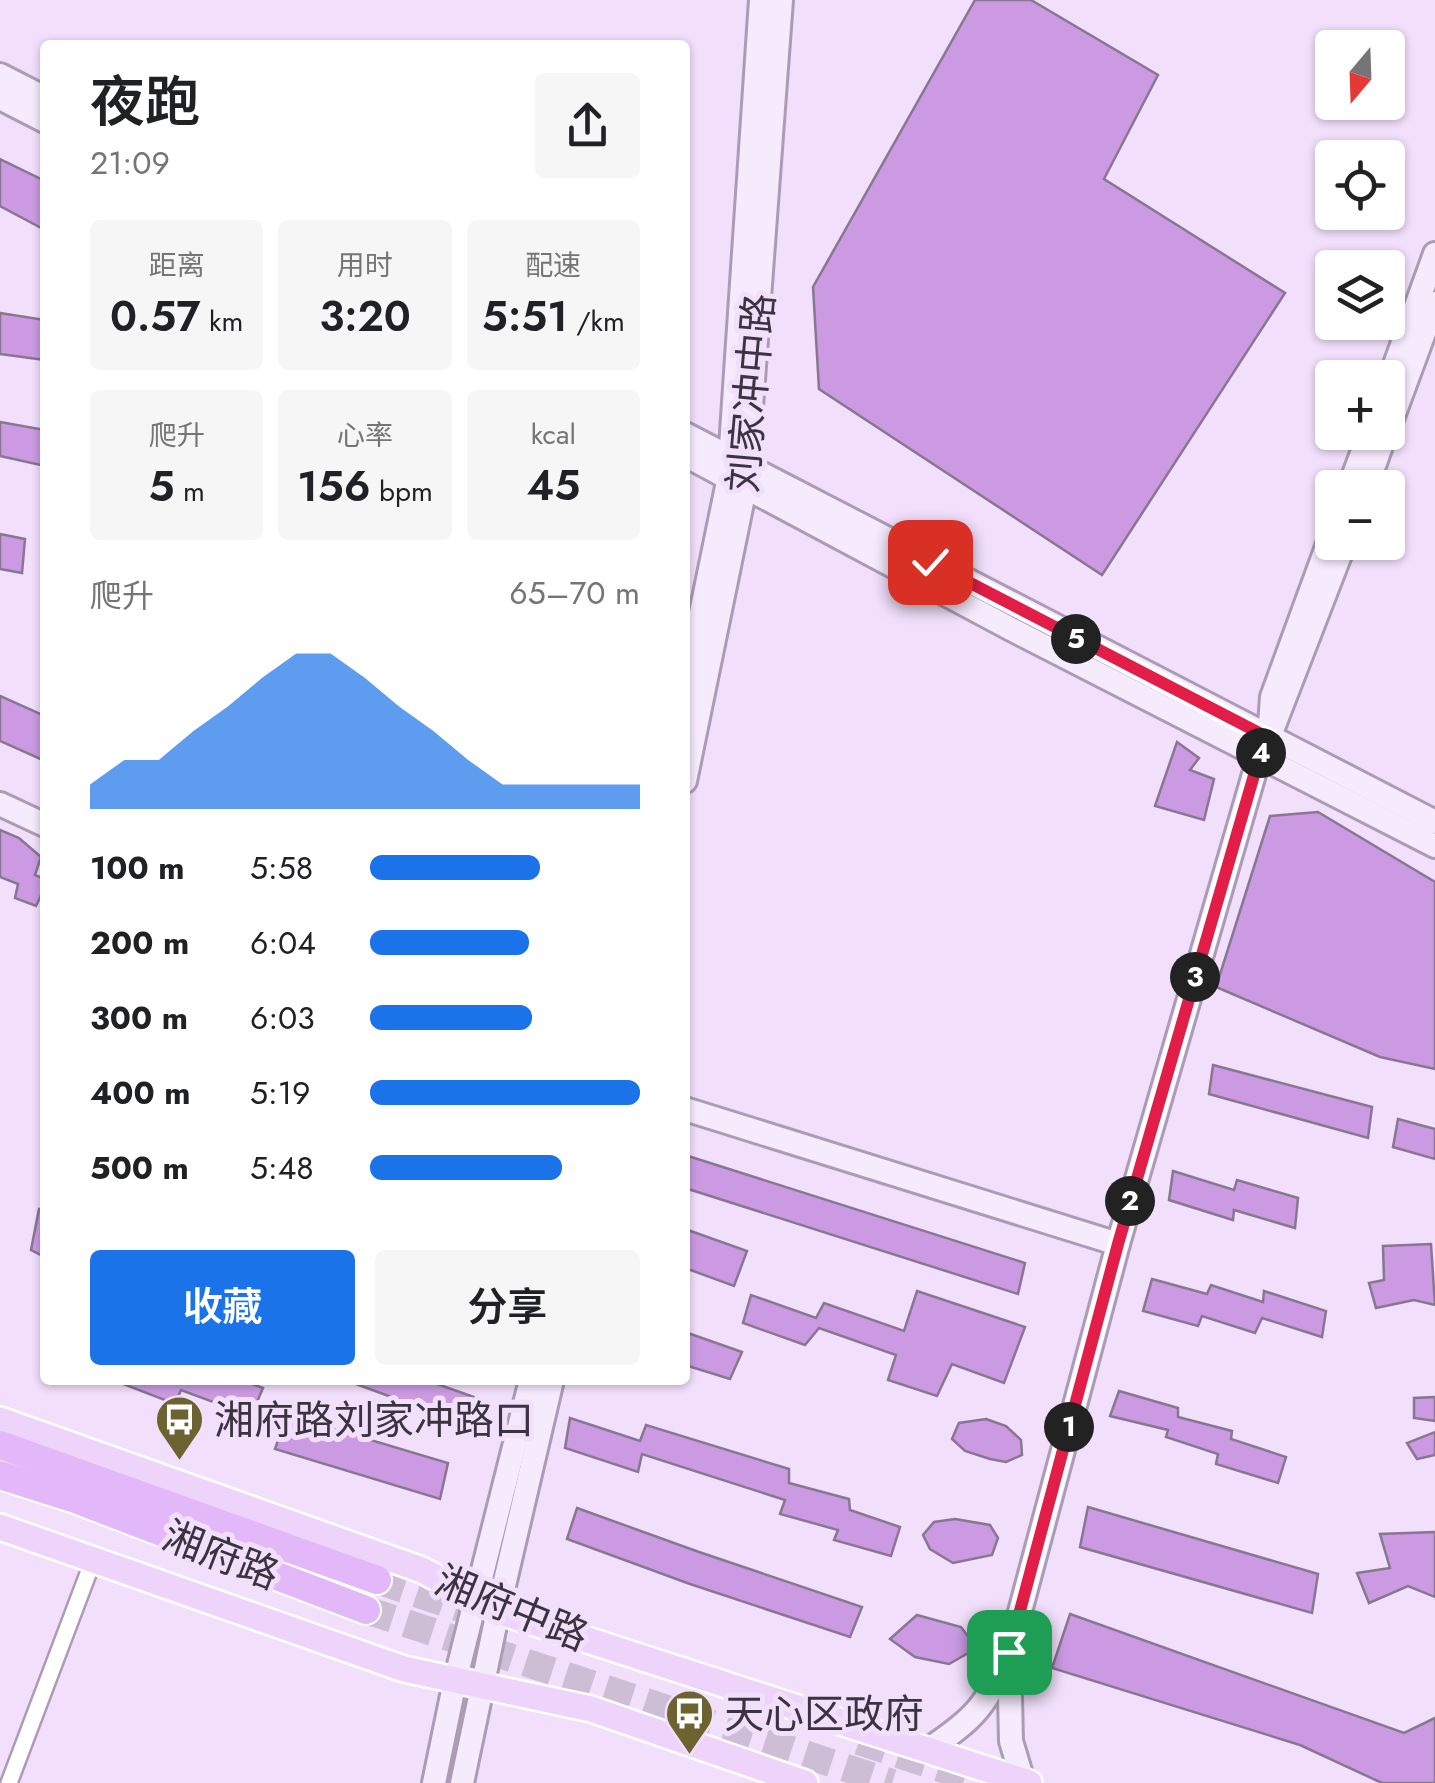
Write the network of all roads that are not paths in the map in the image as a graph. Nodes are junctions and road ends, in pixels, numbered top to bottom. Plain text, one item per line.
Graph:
1 (761, 0) edge
2 (781, 0) edge
3 (0, 75) edge
4 (40, 95) edge
5 (0, 98) edge
6 (40, 119) edge
7 (1435, 254) edge
8 (1435, 303) edge
9 (1397, 360) edge
10 (1405, 383) edge
11 (690, 438) edge
12 (690, 456) edge
13 (738, 472) junction
14 (1322, 560) edge
15 (1338, 560) edge
16 (690, 670) edge
17 (1264, 748) junction
18 (690, 752) edge
19 (0, 804) edge
20 (1435, 822) edge
21 (40, 823) edge
22 (1435, 846) edge
23 (690, 1111) edge
24 (1118, 1244) junction
25 (531, 1385) edge
26 (551, 1385) edge
27 (0, 1420) edge
28 (0, 1445) edge
29 (0, 1475) edge
30 (80, 1486) junction
31 (0, 1527) edge
32 (94, 1558) junction
33 (377, 1580) tunnel mouth
34 (487, 1606) junction
35 (366, 1610) tunnel mouth
36 (1009, 1652) junction
37 (455, 1681) junction
38 (484, 1687) junction
39 (926, 1751) junction
40 (1026, 1782) edge
41 (9, 1783) edge
42 (434, 1783) edge
43 (462, 1783) edge
44 (806, 1783) edge

1 - 13 main road, 刘家冲中路
2 - 13 main road, 刘家冲中路
3 - 4 main road
5 - 6 main road
7 - 9 main road
8 - 10 main road
11 - 13 main road
12 - 13 main road
13 - 16 main road, 刘家冲中路
13 - 17 main road
13 - 18 main road, 刘家冲中路
14 - 17 main road
15 - 17 main road
17 - 20 main road
17 - 22 main road
17 - 24 main road
19 - 21 main road
23 - 24 main road
24 - 36 main road
25 - 34 main road
26 - 34 main road
27 - 34 main road, 湘府中路
28 - 30 highway
29 - 30 highway
30 - 33 highway, 湘府路
30 - 35 highway, 湘府路
31 - 32 main road, 湘府中路
32 - 37 main road, 湘府中路
32 - 41 street
34 - 37 main road
34 - 38 main road
34 - 39 main road, 湘府中路
36 - 39 main road
36 - 40 main road
37 - 38 main road, 湘府中路
37 - 42 main road
38 - 43 main road
38 - 44 main road, 湘府中路
39 - 40 main road, 湘府中路

